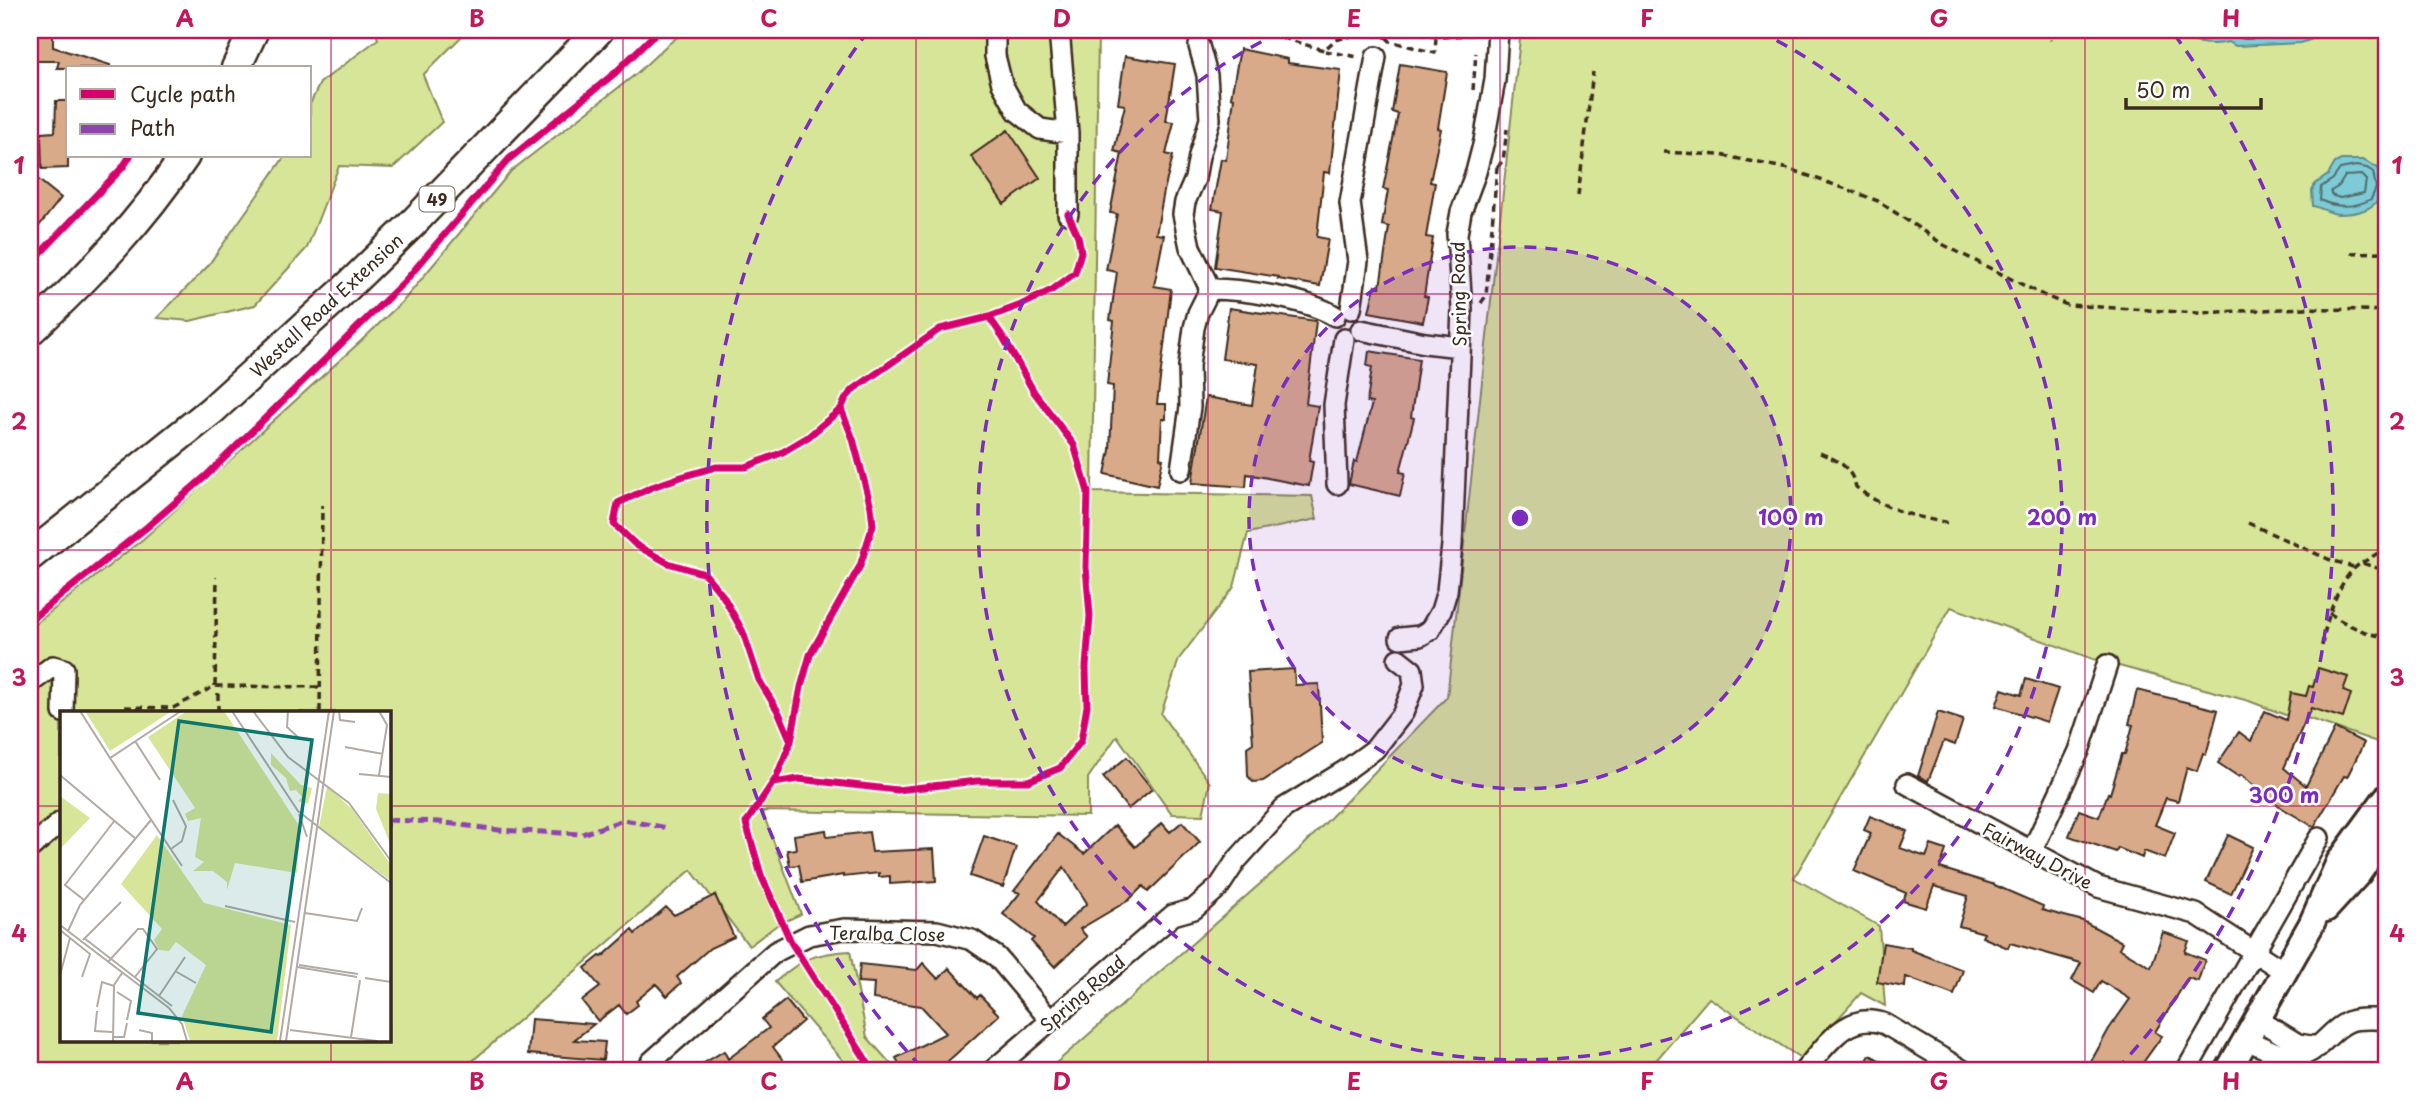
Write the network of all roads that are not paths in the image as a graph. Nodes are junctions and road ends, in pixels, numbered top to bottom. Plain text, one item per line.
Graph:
1 (254, 30) edge
2 (995, 30) edge
3 (1059, 30) edge
4 (1498, 30) edge
5 (599, 32) edge
6 (1199, 46) road end
7 (1376, 59) road end
8 (237, 66) edge
9 (1068, 133) junction
10 (184, 158) edge
11 (1068, 214) dead end
12 (1210, 289) junction
13 (1343, 313) junction
14 (30, 331) edge
15 (1353, 335) junction
16 (1460, 347) junction
17 (1181, 470) dead end
18 (1337, 484) dead end
19 (30, 556) edge
20 (1400, 638) dead end
21 (1398, 659) dead end
22 (2107, 665) dead end
23 (30, 683) edge
24 (63, 711) edge
25 (1907, 784) dead end
26 (2386, 798) edge
27 (60, 823) edge
28 (2386, 833) edge
29 (2319, 838) dead end
30 (30, 848) edge
31 (2032, 851) junction
32 (2311, 925) junction
33 (2255, 952) junction
34 (2285, 972) junction
35 (2386, 1019) edge
36 (1051, 1020) junction
37 (2251, 1029) junction
38 (651, 1062) dead end
39 (992, 1071) edge
40 (1804, 1071) edge
41 (1964, 1071) edge
42 (2186, 1071) edge
43 (2228, 1071) edge

1 - 8 highway
2 - 9 street
3 - 9 street
4 - 16 street, Spring Road
5 - 19 highway, Westall Road Extension / 49
6 - 12 street
7 - 13 street
9 - 11 street
10 - 14 highway
12 - 13 street
12 - 17 street
13 - 15 street
15 - 16 street
15 - 18 street
16 - 20 street, Spring Road
21 - 36 street, Spring Road
22 - 31 street
23 - 24 street
25 - 31 street, Fairway Drive
26 - 32 main road
27 - 30 street
28 - 32 main road
29 - 33 street
31 - 33 street, Fairway Drive
32 - 34 main road
33 - 34 street, Fairway Drive
33 - 42 street
34 - 37 main road
35 - 37 street
36 - 38 street, Teralba Close
36 - 39 street, Spring Road
37 - 43 main road
40 - 41 street

